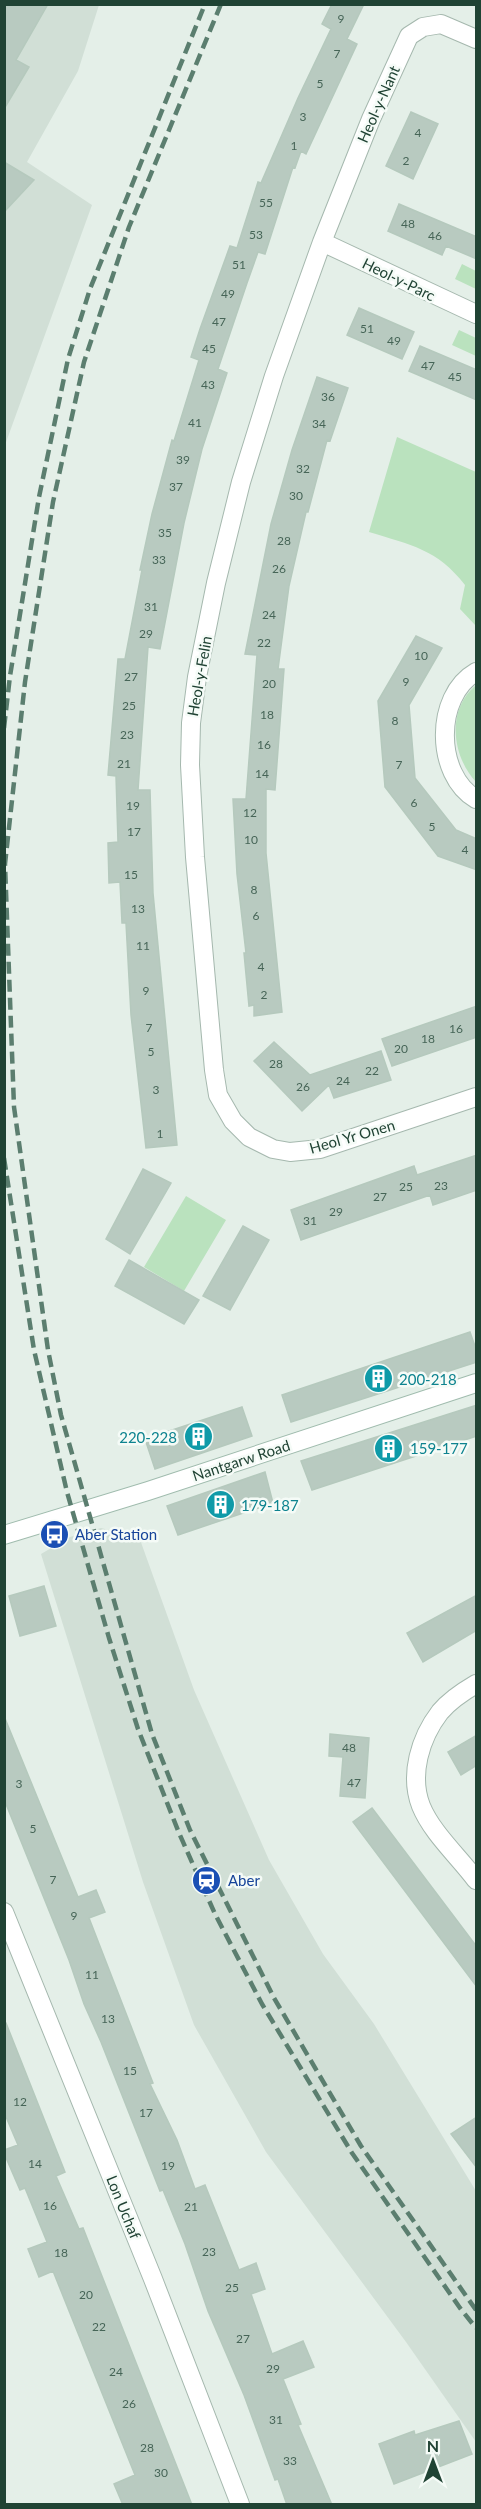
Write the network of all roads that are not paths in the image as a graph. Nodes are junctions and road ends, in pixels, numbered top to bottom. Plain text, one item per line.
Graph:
1 (477, 39) edge
2 (322, 242) junction
3 (477, 314) edge
4 (477, 672) edge
5 (477, 799) edge
6 (477, 1097) edge
7 (233, 1121) joint
8 (477, 1383) edge
9 (4, 1535) edge
10 (477, 1684) edge
11 (477, 1880) edge
12 (4, 1912) edge
13 (240, 2505) edge

1 - 2 street, Heol-y-Nant
2 - 3 street, Heol-y-Parc
2 - 7 street, Heol-y-Felin
4 - 5 street
6 - 7 street, Heol Yr Onen
8 - 9 street, Nantgarw Road
10 - 11 street
12 - 13 street, Lon Uchaf

